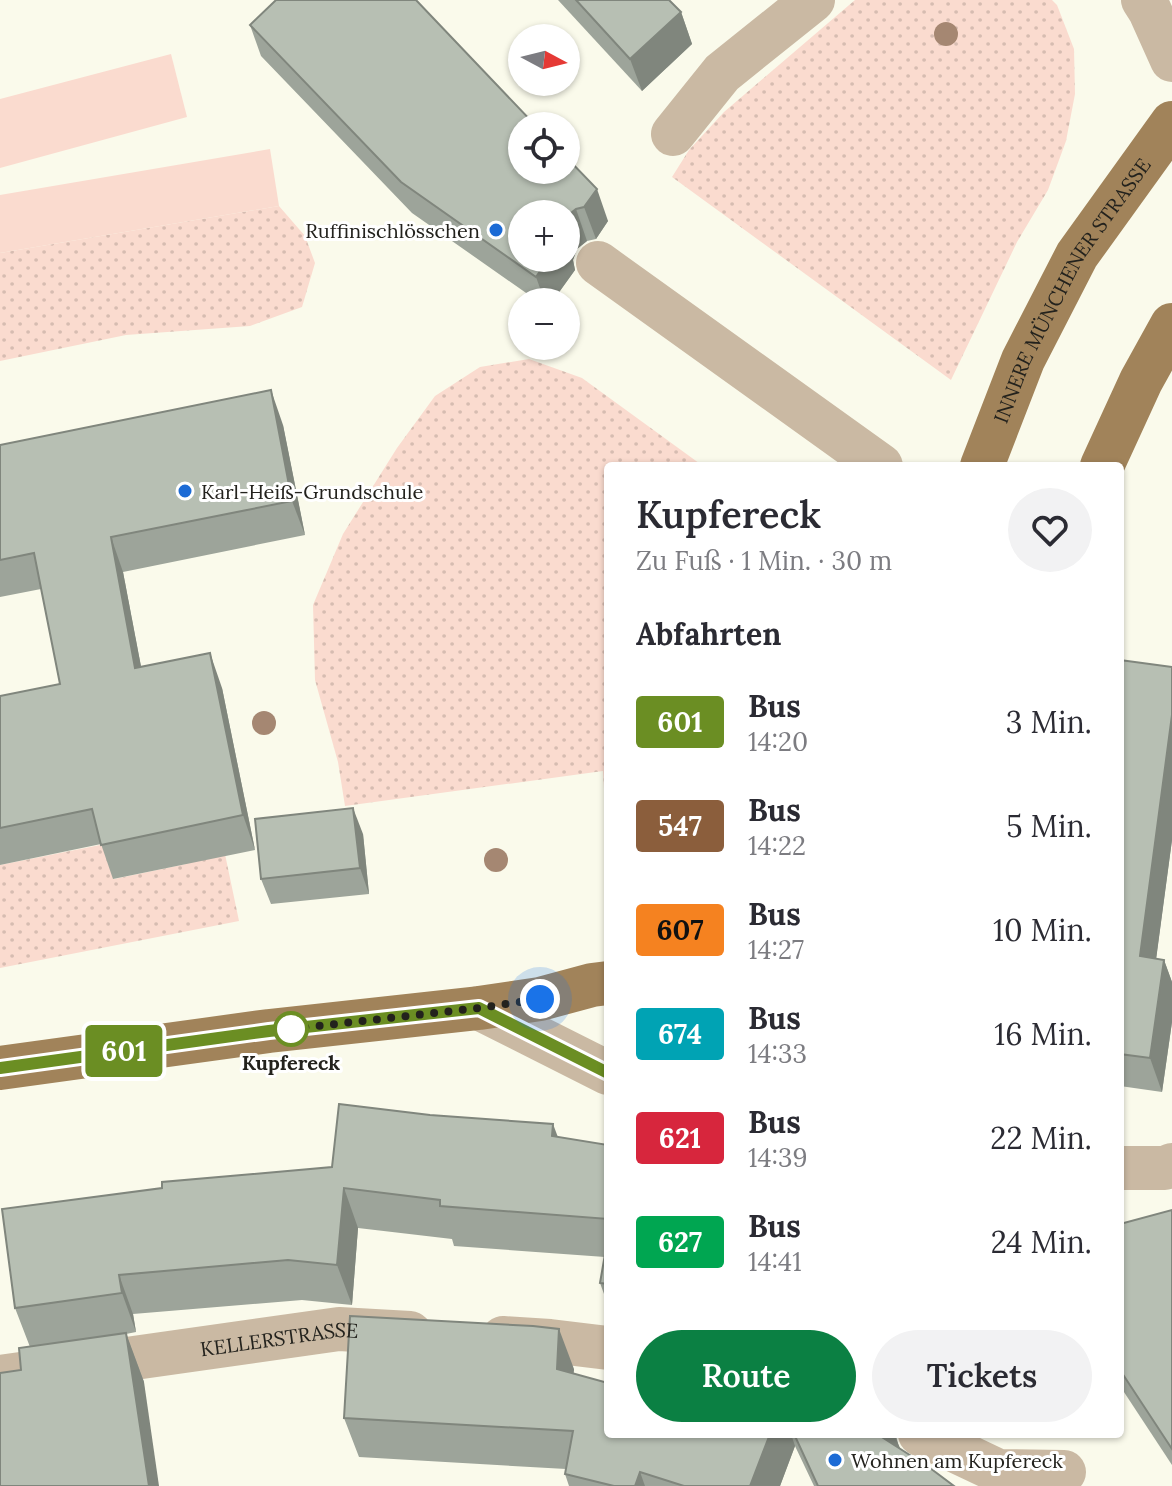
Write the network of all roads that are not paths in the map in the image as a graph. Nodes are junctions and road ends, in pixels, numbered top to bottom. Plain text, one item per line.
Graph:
1 (813, 0) edge
2 (1143, 0) edge
3 (1172, 60) edge
4 (1172, 123) edge
5 (673, 134) dead end
6 (598, 263) dead end
7 (1172, 325) edge
8 (875, 462) edge
9 (984, 462) edge
10 (1104, 462) edge
11 (604, 984) edge
12 (479, 1008) junction
13 (0, 1068) edge
14 (604, 1071) edge
15 (1172, 1165) edge
16 (1124, 1168) edge
17 (604, 1348) edge
18 (0, 1377) edge
19 (928, 1438) edge
20 (1060, 1464) edge

1 - 5 street
2 - 3 street
4 - 9 main road, INNERE MÜNCHENER STRASSE
6 - 8 street
7 - 10 main road
11 - 12 main road
12 - 13 main road
12 - 14 street
15 - 16 street
17 - 18 street, KELLERSTRASSE
19 - 20 street

